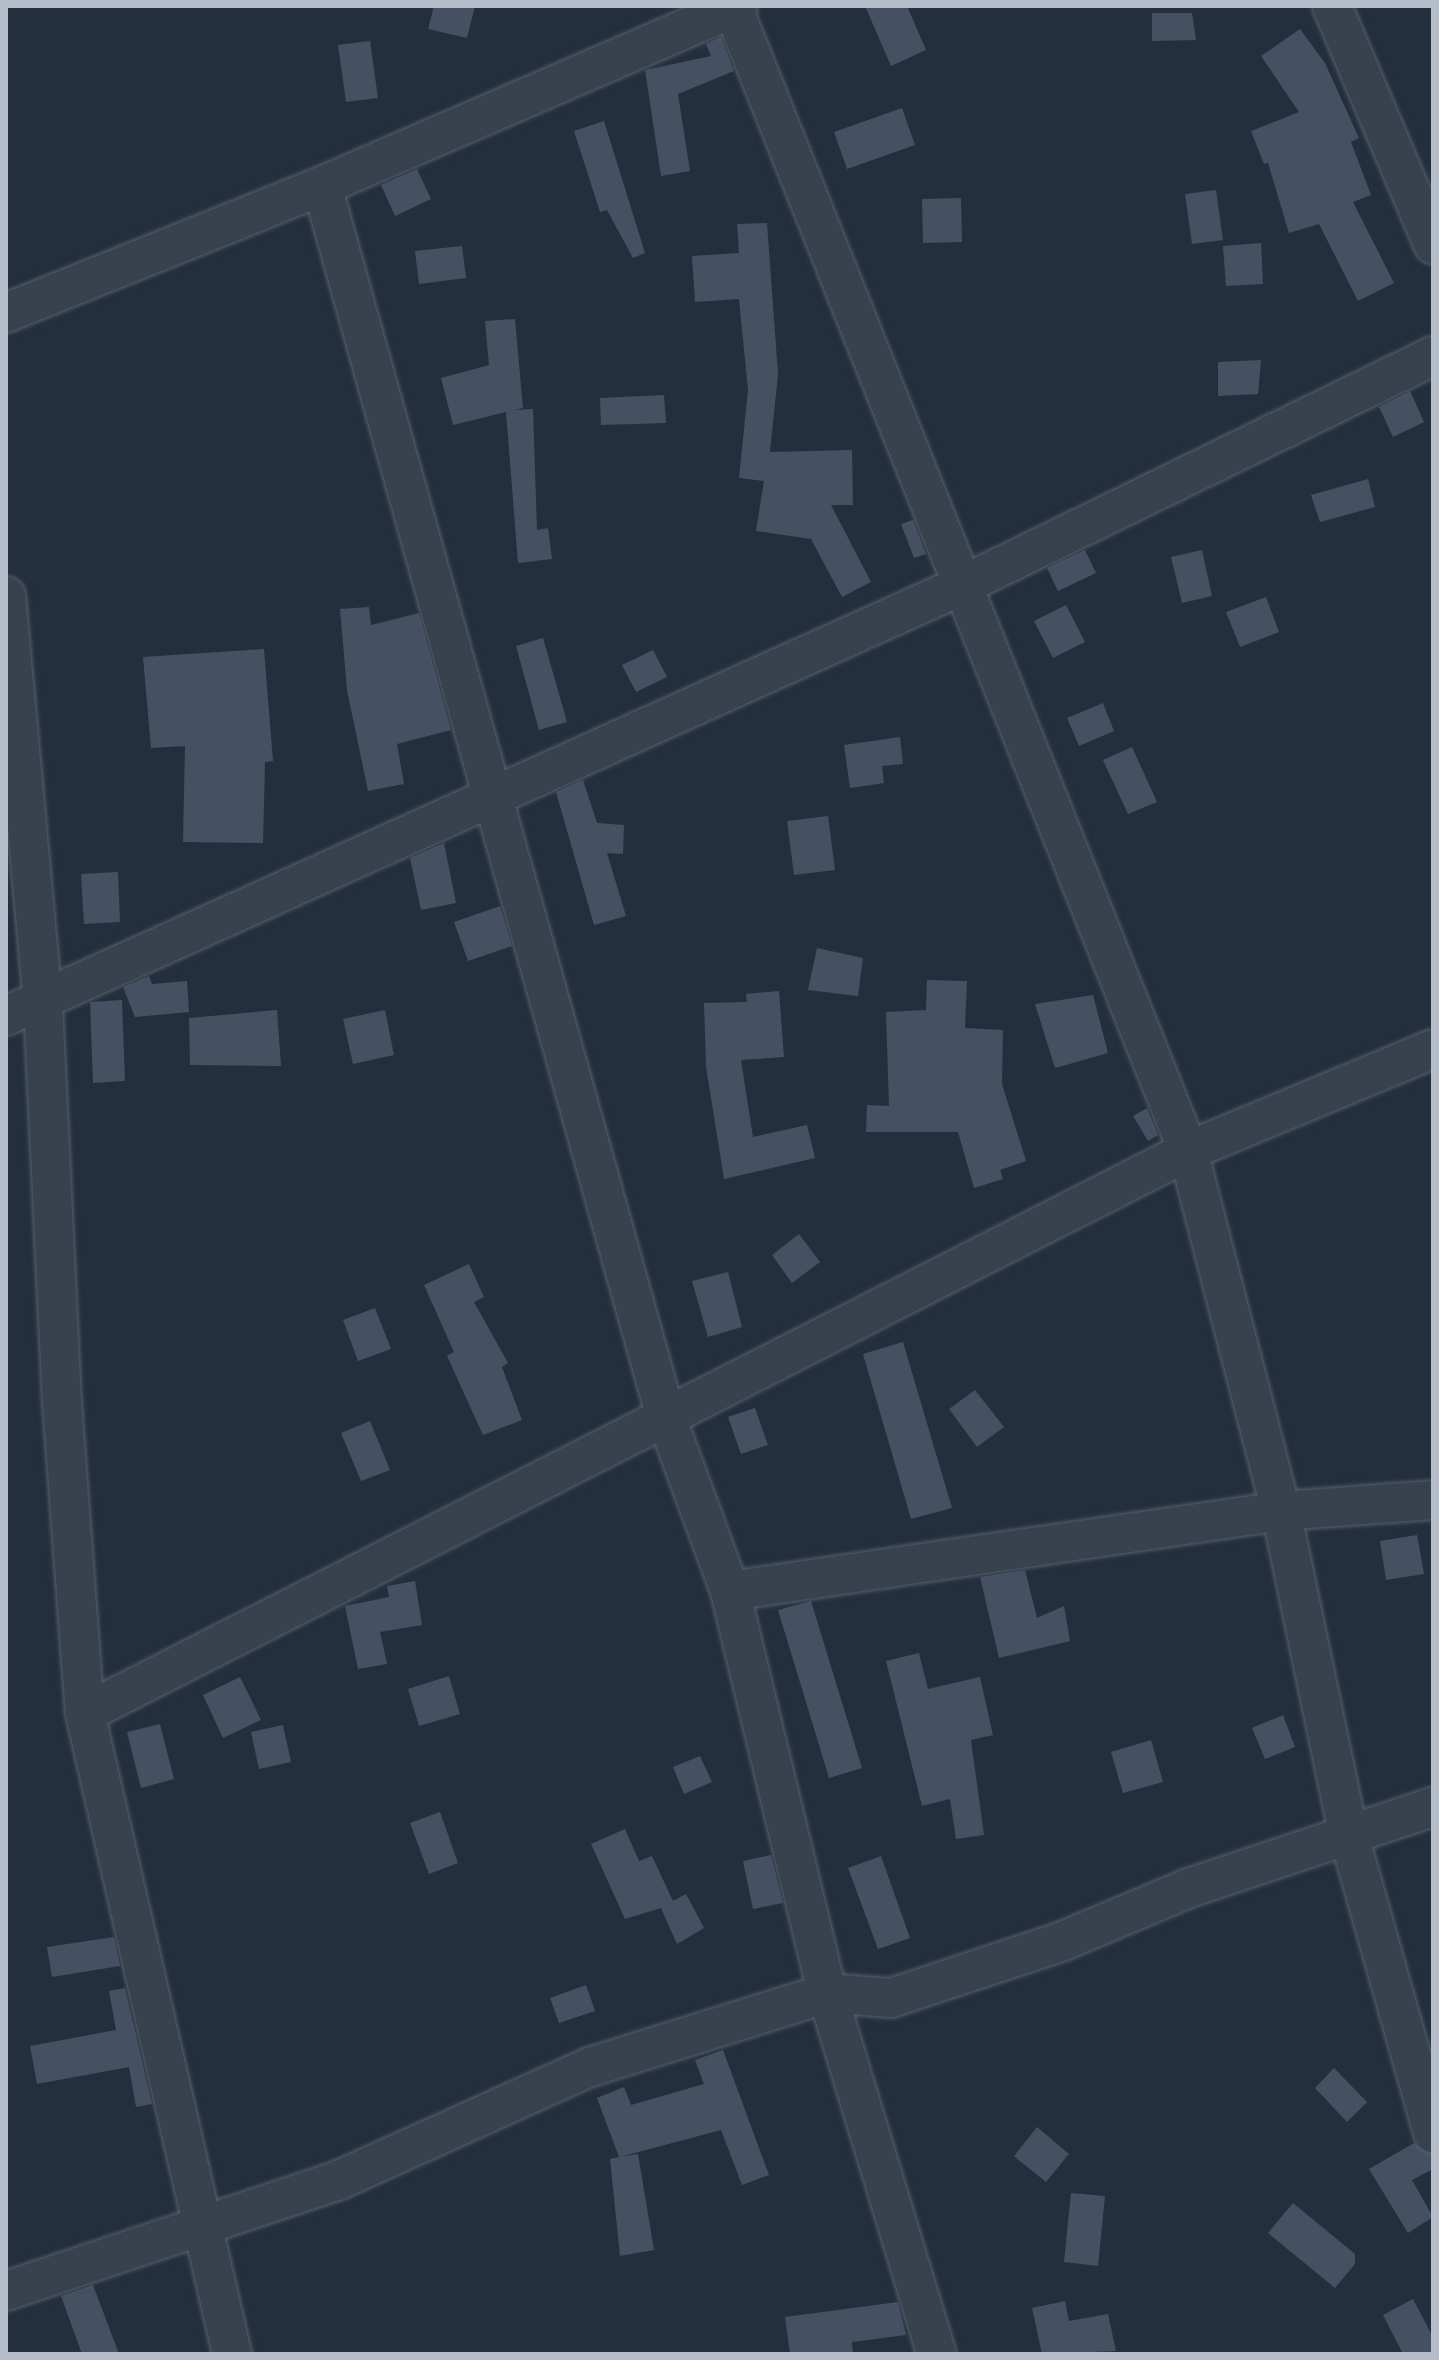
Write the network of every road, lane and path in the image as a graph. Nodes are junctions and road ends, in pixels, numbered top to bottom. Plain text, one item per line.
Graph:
1 (1332, 6) edge
2 (734, 7) edge
3 (322, 186) junction
4 (1433, 244) edge
5 (6, 313) edge
6 (1433, 356) edge
7 (963, 585) junction
8 (6, 596) edge
9 (494, 796) junction
10 (43, 1002) junction
11 (6, 1016) edge
12 (1433, 1049) edge
13 (1188, 1151) junction
14 (666, 1417) junction
15 (1433, 1500) edge
16 (1281, 1511) junction
17 (730, 1591) junction
18 (85, 1713) junction
19 (1433, 1807) edge
20 (1349, 1836) junction
21 (827, 1993) junction
22 (1433, 2133) edge
23 (202, 2228) junction
24 (6, 2291) edge
25 (232, 2354) edge
26 (937, 2354) edge

1 - 4 street
2 - 3 street
2 - 7 street
3 - 5 street
3 - 9 street
6 - 7 street
7 - 9 street
7 - 13 street
8 - 10 street
9 - 10 street
9 - 14 street
10 - 11 street
10 - 18 street
12 - 13 street
13 - 14 street
13 - 16 street
14 - 17 street
14 - 18 street
15 - 16 street
16 - 17 street
16 - 20 street
17 - 21 street
18 - 23 street
19 - 20 street
20 - 21 street
20 - 22 street
21 - 23 street
21 - 26 street
23 - 24 street
23 - 25 street

